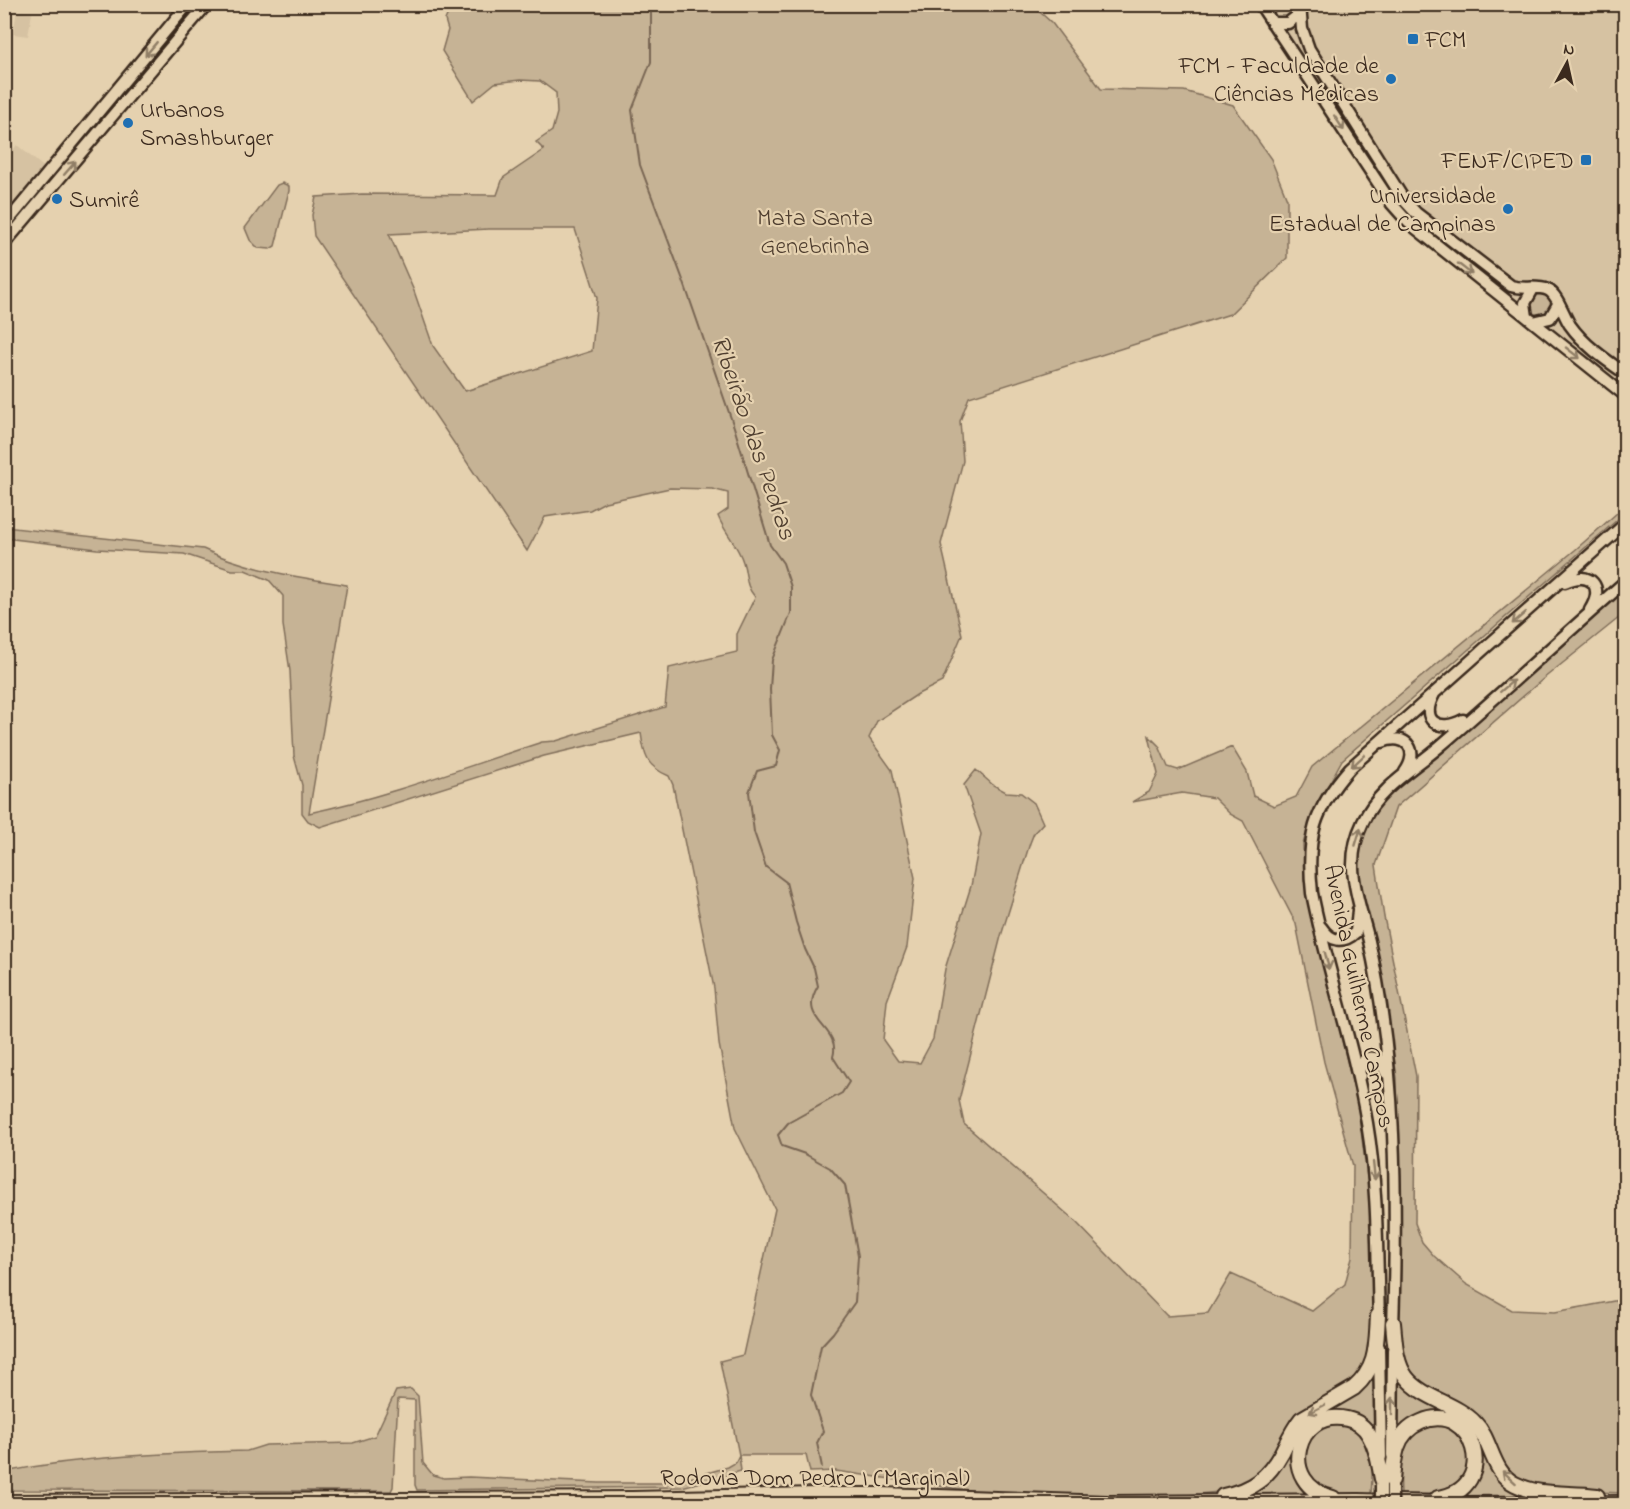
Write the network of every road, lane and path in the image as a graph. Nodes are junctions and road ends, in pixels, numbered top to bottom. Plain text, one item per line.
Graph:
1 (188, 4) edge
2 (207, 4) edge
3 (1263, 6) edge
4 (1301, 9) edge
5 (1272, 23) junction
6 (4, 226) edge
7 (4, 244) edge
8 (1533, 289) junction
9 (1558, 304) junction
10 (1530, 319) junction
11 (1626, 375) edge
12 (1626, 396) edge
13 (1626, 523) edge
14 (1626, 581) edge
15 (1546, 594) junction
16 (1585, 617) junction
17 (1445, 683) junction
18 (1489, 702) junction
19 (1374, 746) junction
20 (1402, 778) junction
21 (1357, 897) junction
22 (1317, 919) junction
23 (1360, 1088) junction
24 (1390, 1094) junction
25 (1378, 1316) junction
26 (1393, 1323) junction
27 (1386, 1482) junction
28 (632, 1499) junction
29 (4, 1501) edge
30 (1359, 1501) junction
31 (1626, 1501) edge
32 (1410, 1502) junction
33 (1108, 1503) edge
34 (817, 1504) edge
35 (1381, 1504) edge
36 (1392, 1504) edge

1 -> 6 main road
7 -> 2 main road
3 - 5 main road
4 - 5 main road
4 - 8 main road
5 -> 10 main road
8 - 9 main road
8 - 10 main road
9 - 10 main road
9 - 11 main road
10 -> 12 main road
13 - 15 main road, Avenida Guilherme Campos
14 - 16 main road, Avenida Guilherme Campos
15 - 16 main road
15 -> 17 main road, Avenida Guilherme Campos
18 -> 16 main road, Avenida Guilherme Campos
17 - 18 main road
17 - 19 main road, Avenida Guilherme Campos
18 - 20 main road, Avenida Guilherme Campos
19 - 20 main road
19 -> 22 main road, Avenida Guilherme Campos
21 -> 20 main road, Avenida Guilherme Campos
21 - 22 main road
21 - 24 main road, Avenida Guilherme Campos
22 -> 23 main road, Avenida Guilherme Campos
23 - 24 main road
23 -> 25 main road, Avenida Guilherme Campos
24 - 26 main road, Avenida Guilherme Campos
25 - 27 main road, Avenida Guilherme Campos
25 -> 33 highway
27 -> 26 main road, Avenida Guilherme Campos
31 -> 26 highway
27 - 30 highway
27 - 32 highway
27 - 35 main road, Avenida Guilherme Campos, bridge
27 - 36 main road, Avenida Guilherme Campos, bridge
28 - 29 highway, Rodovia Dom Pedro I (Marginal)
28 - 33 highway, Rodovia Dom Pedro I (Marginal)
28 - 34 highway
30 - 32 highway, Rodovia Dom Pedro I (Marginal)
30 - 33 highway, Rodovia Dom Pedro I (Marginal)
31 - 32 highway, Rodovia Dom Pedro I (Marginal)

